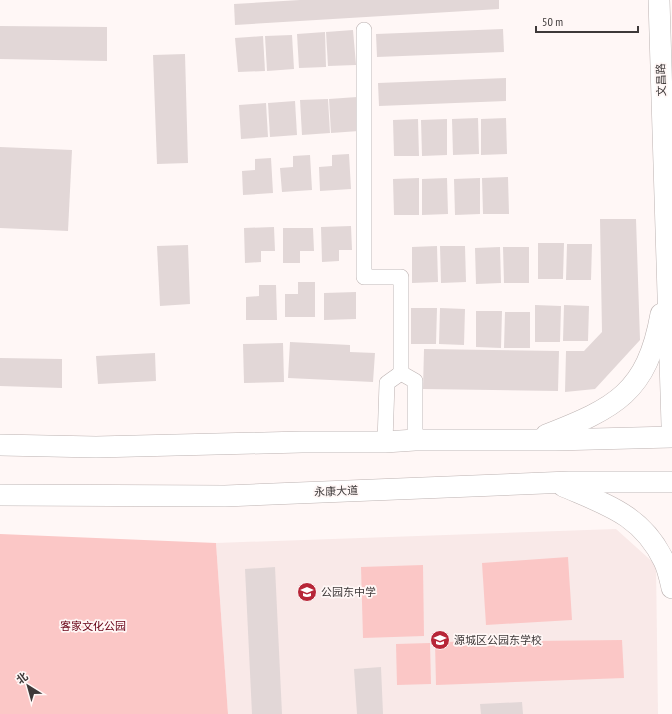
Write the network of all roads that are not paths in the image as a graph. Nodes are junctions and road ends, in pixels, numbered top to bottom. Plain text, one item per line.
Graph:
1 (659, 0) edge
2 (364, 30) dead end
3 (668, 278) junction
4 (400, 373) junction
5 (672, 425) edge
6 (672, 437) edge
7 (535, 439) junction
8 (415, 440) junction
9 (386, 442) junction
10 (0, 445) edge
11 (672, 482) edge
12 (555, 483) junction
13 (0, 495) edge
14 (672, 588) edge

1 - 3 main road, 文昌路
2 - 4 street
3 - 5 main road, 文昌路
3 - 7 main road
4 - 8 street
4 - 9 street
6 - 7 main road
7 - 8 main road
8 - 9 main road
9 - 10 main road
11 - 12 main road, 永康大道
12 - 13 main road, 永康大道
12 - 14 main road

